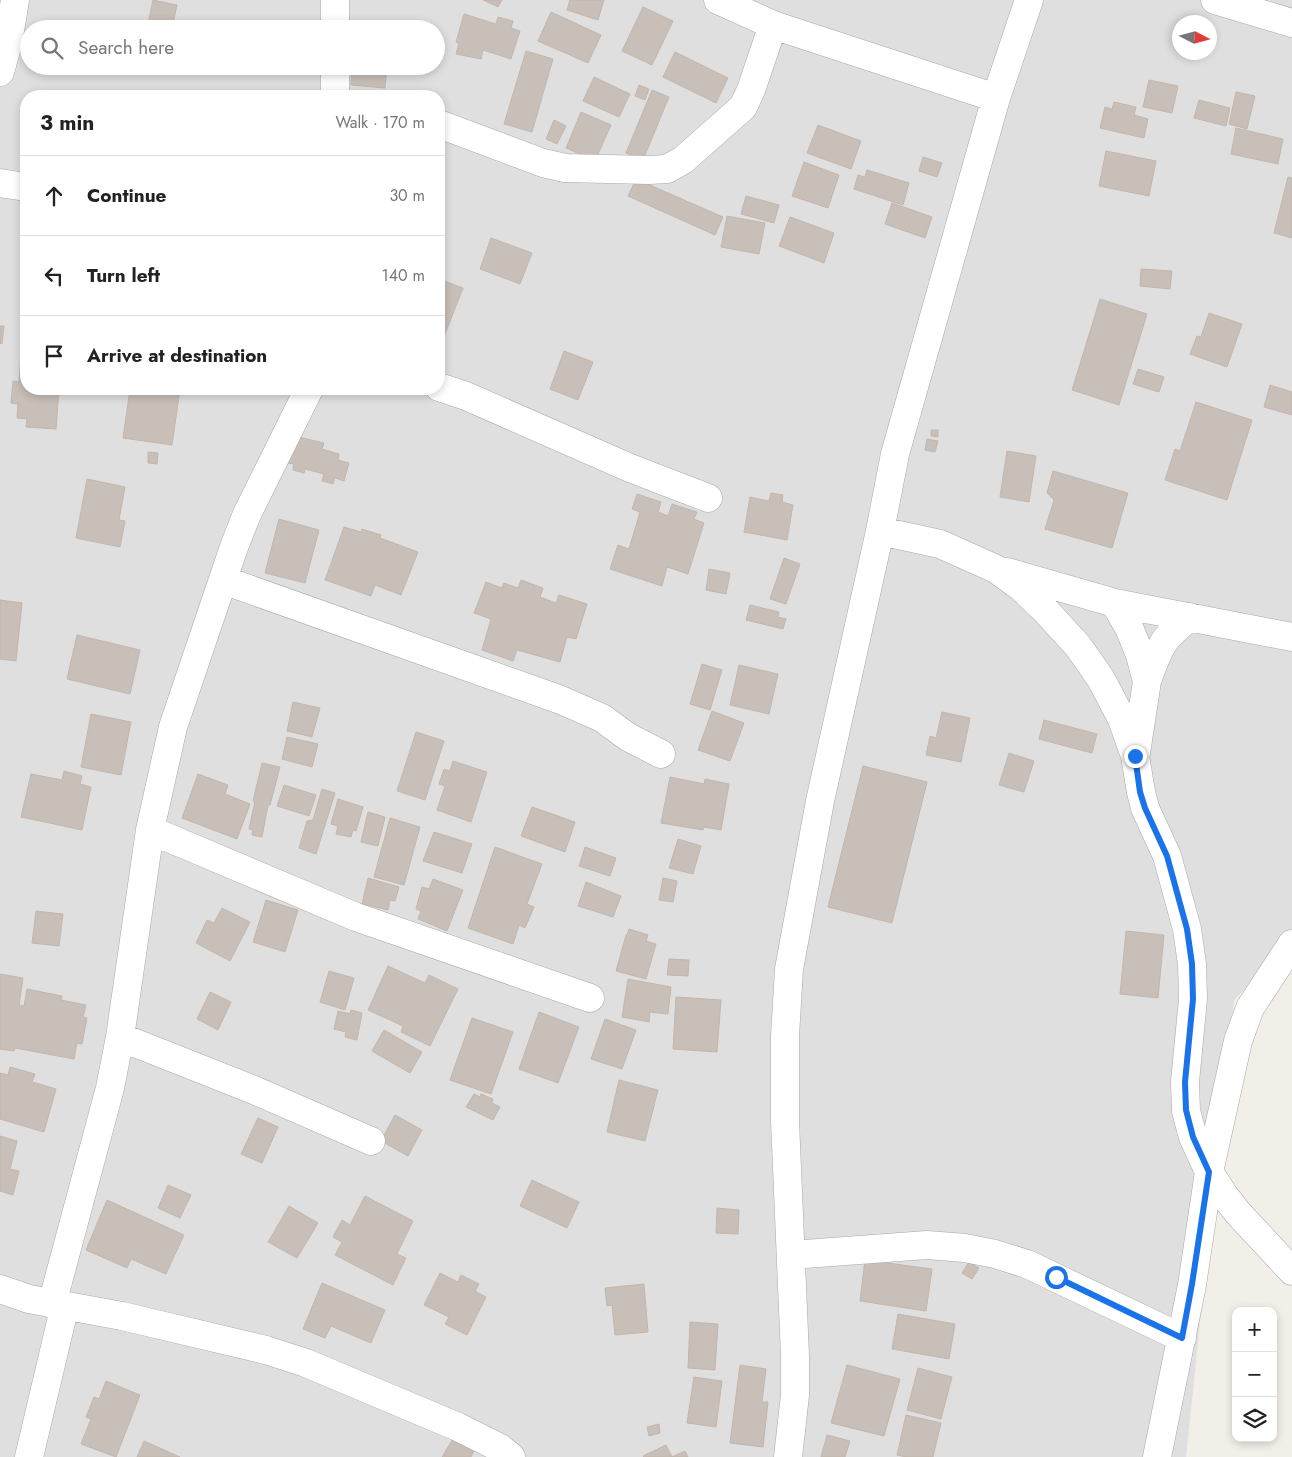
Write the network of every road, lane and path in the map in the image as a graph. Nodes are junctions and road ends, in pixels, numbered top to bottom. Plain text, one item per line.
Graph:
1 (15, 0) edge
2 (335, 0) edge
3 (718, 0) edge
4 (1029, 0) edge
5 (1215, 0) edge
6 (335, 20) edge
7 (1292, 23) edge
8 (772, 25) junction
9 (0, 72) edge
10 (335, 75) edge
11 (335, 90) edge
12 (996, 98) junction
13 (445, 126) edge
14 (0, 183) edge
15 (20, 186) edge
16 (445, 389) edge
17 (306, 395) edge
18 (708, 498) dead end
19 (880, 531) junction
20 (996, 569) junction
21 (223, 580) junction
22 (1115, 602) junction
23 (1190, 618) junction
24 (1292, 637) edge
25 (1147, 681) junction
26 (661, 754) dead end
27 (1135, 756) junction
28 (150, 830) junction
29 (1292, 944) edge
30 (590, 998) dead end
31 (120, 1038) junction
32 (371, 1141) dead end
33 (1209, 1172) junction
34 (792, 1255) junction
35 (1292, 1271) edge
36 (0, 1289) edge
37 (59, 1305) junction
38 (1182, 1338) junction
39 (29, 1457) edge
40 (511, 1457) edge
41 (788, 1457) edge
42 (1157, 1457) edge

1 - 9 street
2 - 6 street
3 - 8 street
4 - 12 street
5 - 7 street
8 - 12 street
8 - 13 street
10 - 11 street
12 - 19 street
14 - 15 street
16 - 18 street
17 - 21 street
19 - 20 street
19 - 34 street
20 - 22 street
20 - 27 street
21 - 26 street
21 - 28 street
22 - 23 street
22 - 25 street
23 - 24 street
23 - 25 street
25 - 27 street
27 - 33 street
28 - 30 street
28 - 31 street
29 - 33 street
31 - 32 street
31 - 37 street
33 - 35 street
33 - 38 street
34 - 38 street
34 - 41 street
36 - 37 street
37 - 39 street
37 - 40 street
38 - 42 street

